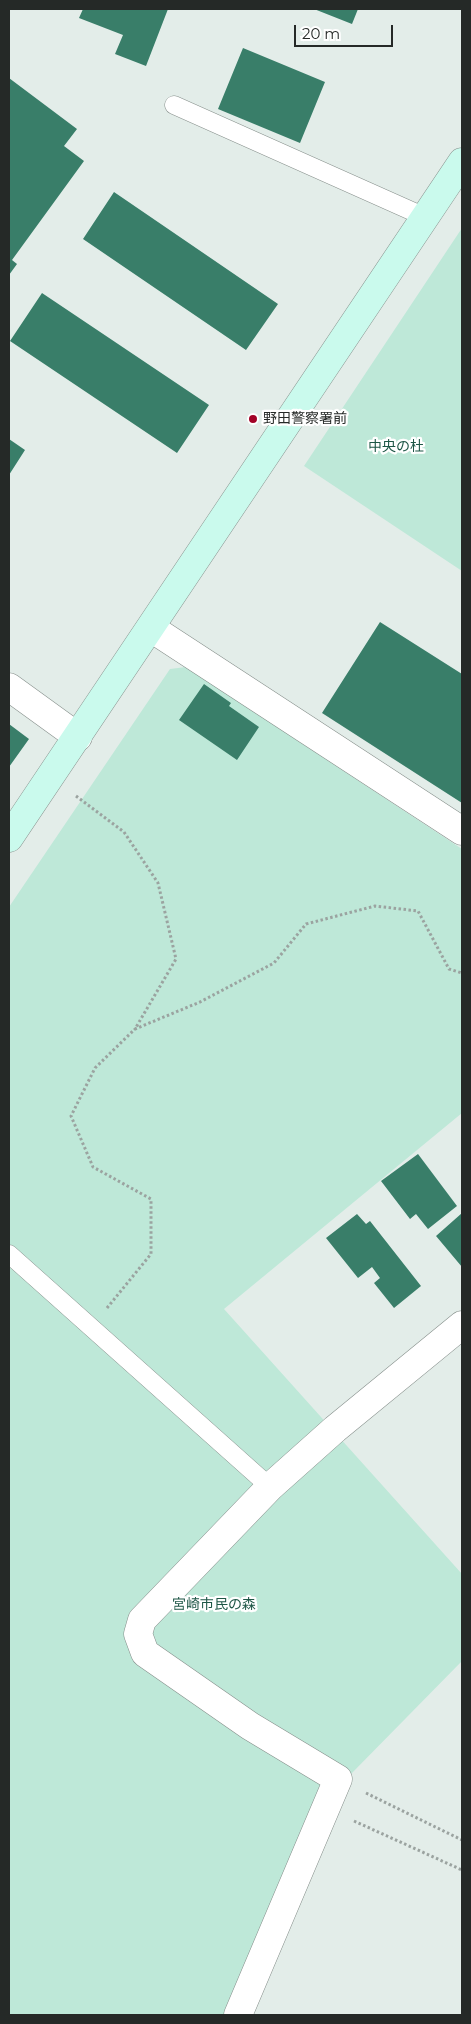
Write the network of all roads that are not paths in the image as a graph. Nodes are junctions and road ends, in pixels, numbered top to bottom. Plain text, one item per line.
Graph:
1 (174, 104) dead end
2 (462, 162) edge
3 (425, 218) junction
4 (152, 628) junction
5 (9, 687) edge
6 (78, 737) junction
7 (462, 830) edge
8 (9, 838) edge
9 (9, 1254) edge
10 (462, 1325) edge
11 (270, 1487) junction
12 (238, 2015) edge

1 - 3 lane
2 - 3 street
3 - 4 street
4 - 6 street
4 - 7 street
5 - 6 street
6 - 8 street
9 - 11 lane
10 - 11 street
11 - 12 street

